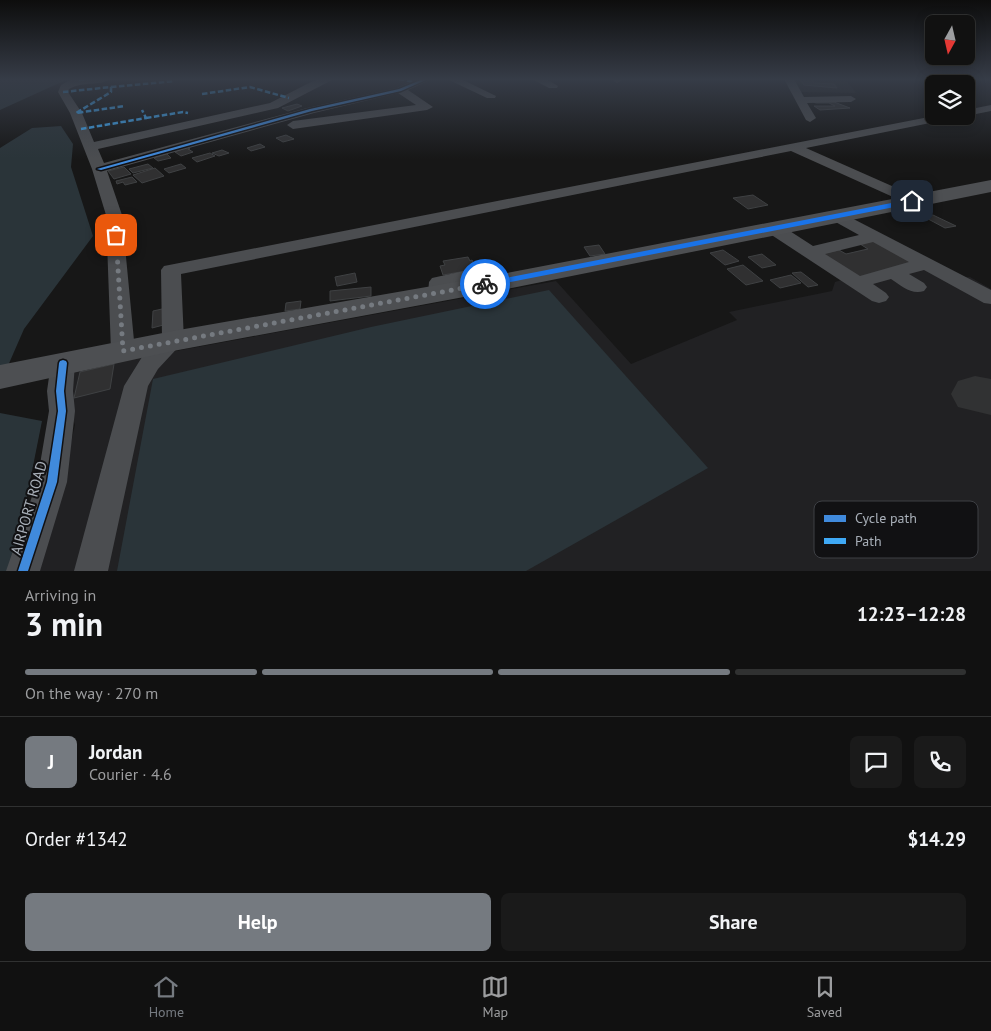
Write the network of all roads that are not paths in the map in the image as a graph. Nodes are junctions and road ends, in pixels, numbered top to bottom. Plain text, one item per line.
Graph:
1 (71, 106) edge
2 (275, 106) edge
3 (330, 106) edge
4 (425, 106) edge
5 (802, 106) edge
6 (991, 108) edge
7 (975, 111) edge
8 (810, 118) dead end
9 (925, 121) edge
10 (291, 126) dead end
11 (90, 148) junction
12 (794, 148) junction
13 (99, 169) junction
14 (991, 186) edge
15 (912, 201) junction
16 (838, 216) junction
17 (773, 228) junction
18 (875, 236) junction
19 (810, 252) junction
20 (926, 263) junction
21 (893, 272) junction
22 (856, 283) junction
23 (916, 287) dead end
24 (879, 297) dead end
25 (991, 298) edge
26 (173, 341) junction
27 (123, 351) junction
28 (52, 366) junction
29 (0, 377) edge
30 (23, 571) edge
31 (91, 571) edge

1 - 11 street
2 - 11 street
3 - 13 street
4 - 10 street
5 - 8 street
6 - 7 street
9 - 12 street
11 - 13 street
12 - 15 street
12 - 26 street
13 - 27 street
14 - 15 main road
15 - 16 main road
16 - 17 main road
16 - 18 street
17 - 19 street
17 - 26 main road
18 - 19 street
18 - 20 street
19 - 22 street
20 - 21 street
20 - 25 street
21 - 22 street
21 - 23 street
22 - 24 street
26 - 27 main road
26 - 31 street
27 - 28 main road
28 - 29 main road
28 - 30 street, AIRPORT ROAD

